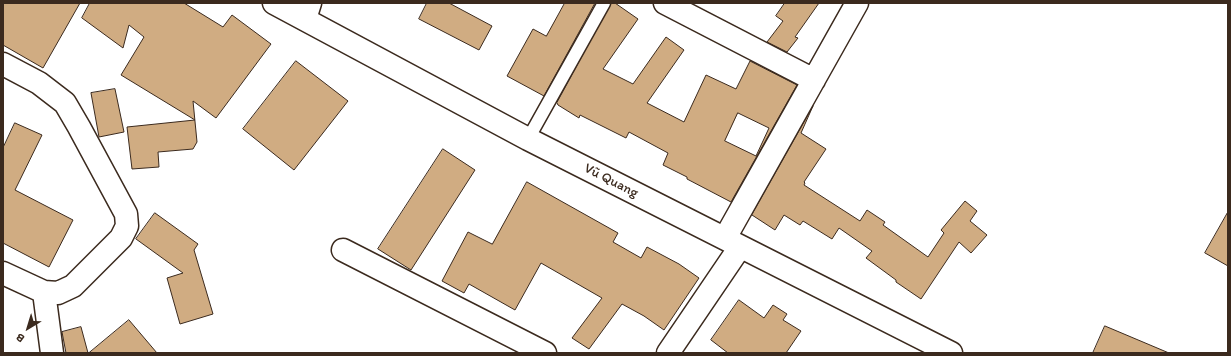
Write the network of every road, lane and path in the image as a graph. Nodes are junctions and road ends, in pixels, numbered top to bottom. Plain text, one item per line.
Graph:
1 (274, 3) edge
2 (604, 3) edge
3 (665, 3) edge
4 (857, 3) edge
5 (308, 11) edge
6 (3, 64) edge
7 (814, 80) junction
8 (528, 138) junction
9 (732, 242) junction
10 (343, 250) dead end
11 (3, 273) edge
12 (44, 292) junction
13 (52, 353) edge
14 (545, 353) edge
15 (668, 353) edge
16 (951, 353) edge

1 - 5 street, Vũ Quang
2 - 8 lane
3 - 7 street
4 - 7 street
5 - 8 street, Vũ Quang
6 - 12 street
7 - 9 street
8 - 9 street, Vũ Quang
9 - 15 street
9 - 16 street, Vũ Quang
10 - 14 street
11 - 12 street
12 - 13 street

